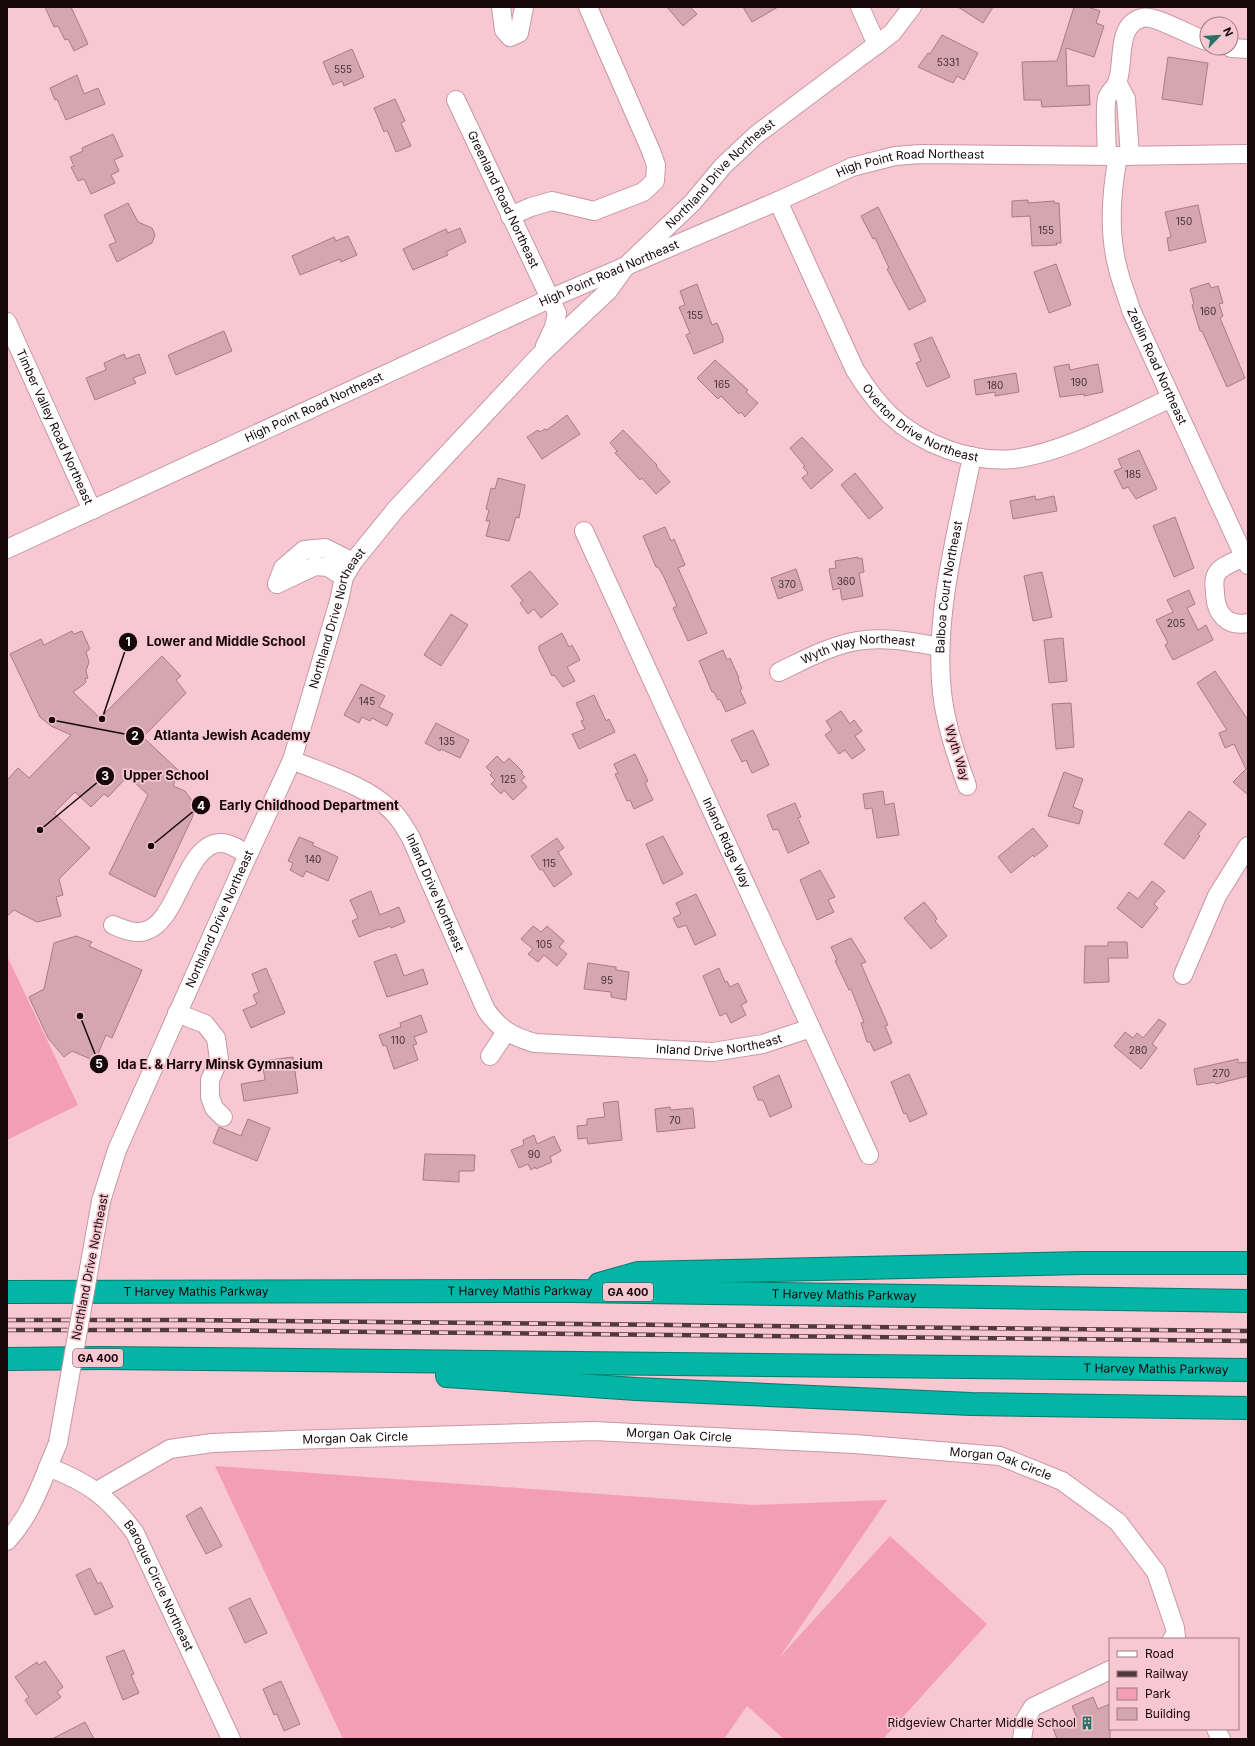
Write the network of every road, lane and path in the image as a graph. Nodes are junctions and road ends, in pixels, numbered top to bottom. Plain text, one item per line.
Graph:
1 (501, 7) edge
2 (524, 7) edge
3 (588, 7) edge
4 (860, 7) edge
5 (912, 7) edge
6 (1199, 39) edge
7 (877, 45) junction
8 (456, 100) dead end
9 (1248, 154) edge
10 (1118, 156) junction
11 (778, 201) junction
12 (510, 216) junction
13 (626, 266) junction
14 (549, 299) junction
15 (7, 322) edge
16 (541, 354) junction
17 (1172, 398) junction
18 (972, 456) junction
19 (92, 510) junction
20 (584, 531) dead end
21 (7, 549) edge
22 (1246, 561) edge
23 (353, 562) junction
24 (344, 577) junction
25 (1248, 623) edge
26 (940, 646) junction
27 (779, 672) dead end
28 (946, 720) joint
29 (292, 760) junction
30 (967, 786) dead end
31 (1248, 846) edge
32 (248, 855) junction
33 (113, 925) dead end
34 (1183, 975) dead end
35 (178, 1013) junction
36 (811, 1028) junction
37 (506, 1032) junction
38 (490, 1056) dead end
39 (223, 1117) dead end
40 (869, 1155) dead end
41 (1248, 1263) edge
42 (573, 1291) junction
43 (7, 1292) edge
44 (1248, 1301) edge
45 (7, 1359) edge
46 (188, 1359) junction
47 (1248, 1370) edge
48 (1248, 1408) edge
49 (48, 1467) junction
50 (97, 1491) junction
51 (7, 1542) edge
52 (1175, 1638) edge
53 (1109, 1670) edge
54 (1216, 1730) edge
55 (231, 1739) edge
56 (1022, 1739) edge
57 (1221, 1739) edge

1 - 2 street
3 - 12 street
4 - 7 street
5 - 7 street, Northland Drive Northeast
6 - 10 street, Zeblin Road Northeast
7 - 13 street, Northland Drive Northeast
8 - 12 street, Greenland Road Northeast
9 - 10 street, High Point Road Northeast
10 - 11 street, High Point Road Northeast
10 - 17 street, Zeblin Road Northeast
11 - 13 street, High Point Road Northeast
11 - 18 street, Overton Drive Northeast
12 - 14 street, Greenland Road Northeast
13 - 14 street, High Point Road Northeast
13 - 16 street, Northland Drive Northeast
14 - 16 street, Northland Drive Northeast
14 - 19 street, High Point Road Northeast
15 - 19 street, Timber Valley Road Northeast
16 - 23 street, Northland Drive Northeast
17 - 18 street, Overton Drive Northeast
17 - 22 street, Zeblin Road Northeast
18 - 26 street, Balboa Court Northeast
19 - 21 street, High Point Road Northeast
20 - 36 street, Inland Ridge Way
22 - 25 street
23 - 24 street, Northland Drive Northeast
23 - 24 street
24 - 29 street, Northland Drive Northeast
26 - 27 street, Wyth Way Northeast
26 - 28 street, Balboa Court Northeast
28 - 30 street, Wyth Way
29 - 32 street, Northland Drive Northeast
29 - 37 street, Inland Drive Northeast
31 - 34 street
32 - 33 street
32 - 35 street, Northland Drive Northeast
35 - 39 street
35 - 49 street, Northland Drive Northeast, bridge
36 - 37 street, Inland Drive Northeast
36 - 40 street, Inland Ridge Way
37 - 38 street
41 - 42 highway
42 - 43 highway, T Harvey Mathis Parkway / GA 400
42 - 44 highway, T Harvey Mathis Parkway / GA 400
45 - 46 highway, T Harvey Mathis Parkway / GA 400
46 - 47 highway, T Harvey Mathis Parkway / GA 400
46 - 48 highway
49 - 50 street, Baroque Circle Northeast
49 - 51 street, Northland Drive Northeast
50 - 52 street, Morgan Oak Circle
50 - 55 street, Baroque Circle Northeast
53 - 56 street
54 - 57 street

